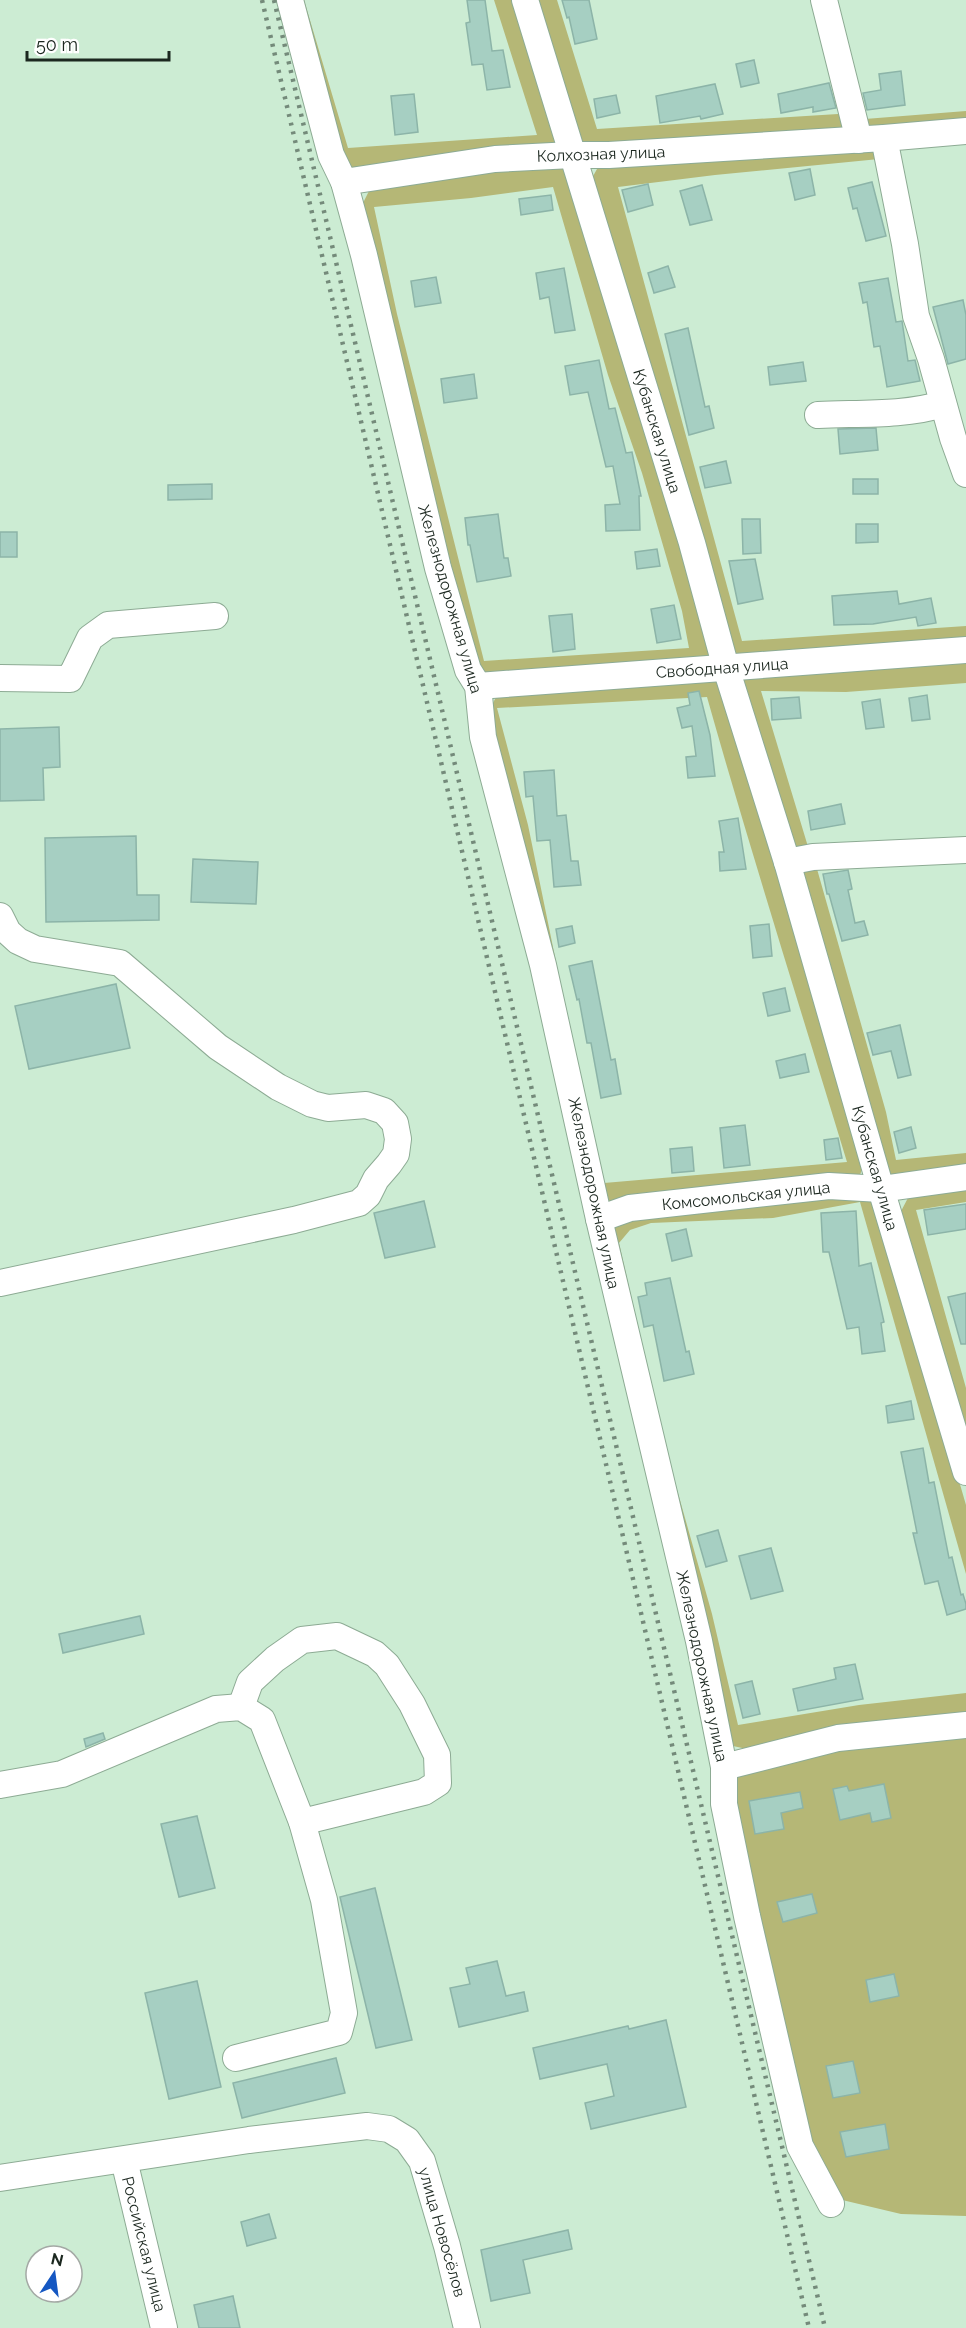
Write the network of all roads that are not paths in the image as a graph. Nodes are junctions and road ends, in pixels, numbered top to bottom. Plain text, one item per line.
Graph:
1 (290, 0) edge
2 (525, 0) edge
3 (824, 0) edge
4 (966, 131) edge
5 (872, 139) junction
6 (572, 155) junction
7 (344, 182) junction
8 (943, 404) junction
9 (818, 415) dead end
10 (966, 474) edge
11 (215, 616) dead end
12 (966, 650) edge
13 (726, 668) junction
14 (0, 678) edge
15 (478, 686) junction
16 (966, 850) edge
17 (787, 862) junction
18 (0, 916) edge
19 (966, 1177) edge
20 (880, 1189) junction
21 (599, 1219) junction
22 (0, 1283) edge
23 (966, 1472) edge
24 (241, 1707) junction
25 (966, 1725) edge
26 (724, 1767) junction
27 (0, 1785) edge
28 (302, 1822) junction
29 (236, 2058) dead end
30 (124, 2160) junction
31 (0, 2178) edge
32 (831, 2205) dead end
33 (164, 2328) edge
34 (467, 2328) edge

1 - 7 street, Железнодорожная улица
2 - 6 street, Кубанская улица
3 - 5 street
4 - 5 street, Колхозная улица
5 - 6 street, Колхозная улица
5 - 8 street
6 - 7 street, Колхозная улица
6 - 13 street, Кубанская улица
7 - 15 street, Железнодорожная улица
8 - 9 street
8 - 10 street
11 - 14 street
12 - 13 street, Свободная улица
13 - 15 street, Свободная улица
13 - 17 street, Кубанская улица
15 - 21 street, Железнодорожная улица
16 - 17 street
17 - 20 street, Кубанская улица
18 - 22 street
19 - 20 street, Комсомольская улица
20 - 21 street, Комсомольская улица
20 - 23 street, Кубанская улица
21 - 26 street, Железнодорожная улица
24 - 27 street
24 - 28 street
24 - 28 street
25 - 26 street
26 - 32 street, Железнодорожная улица
28 - 29 street
30 - 31 street
30 - 33 street, Российская улица
30 - 34 street, улица Новосёлов

